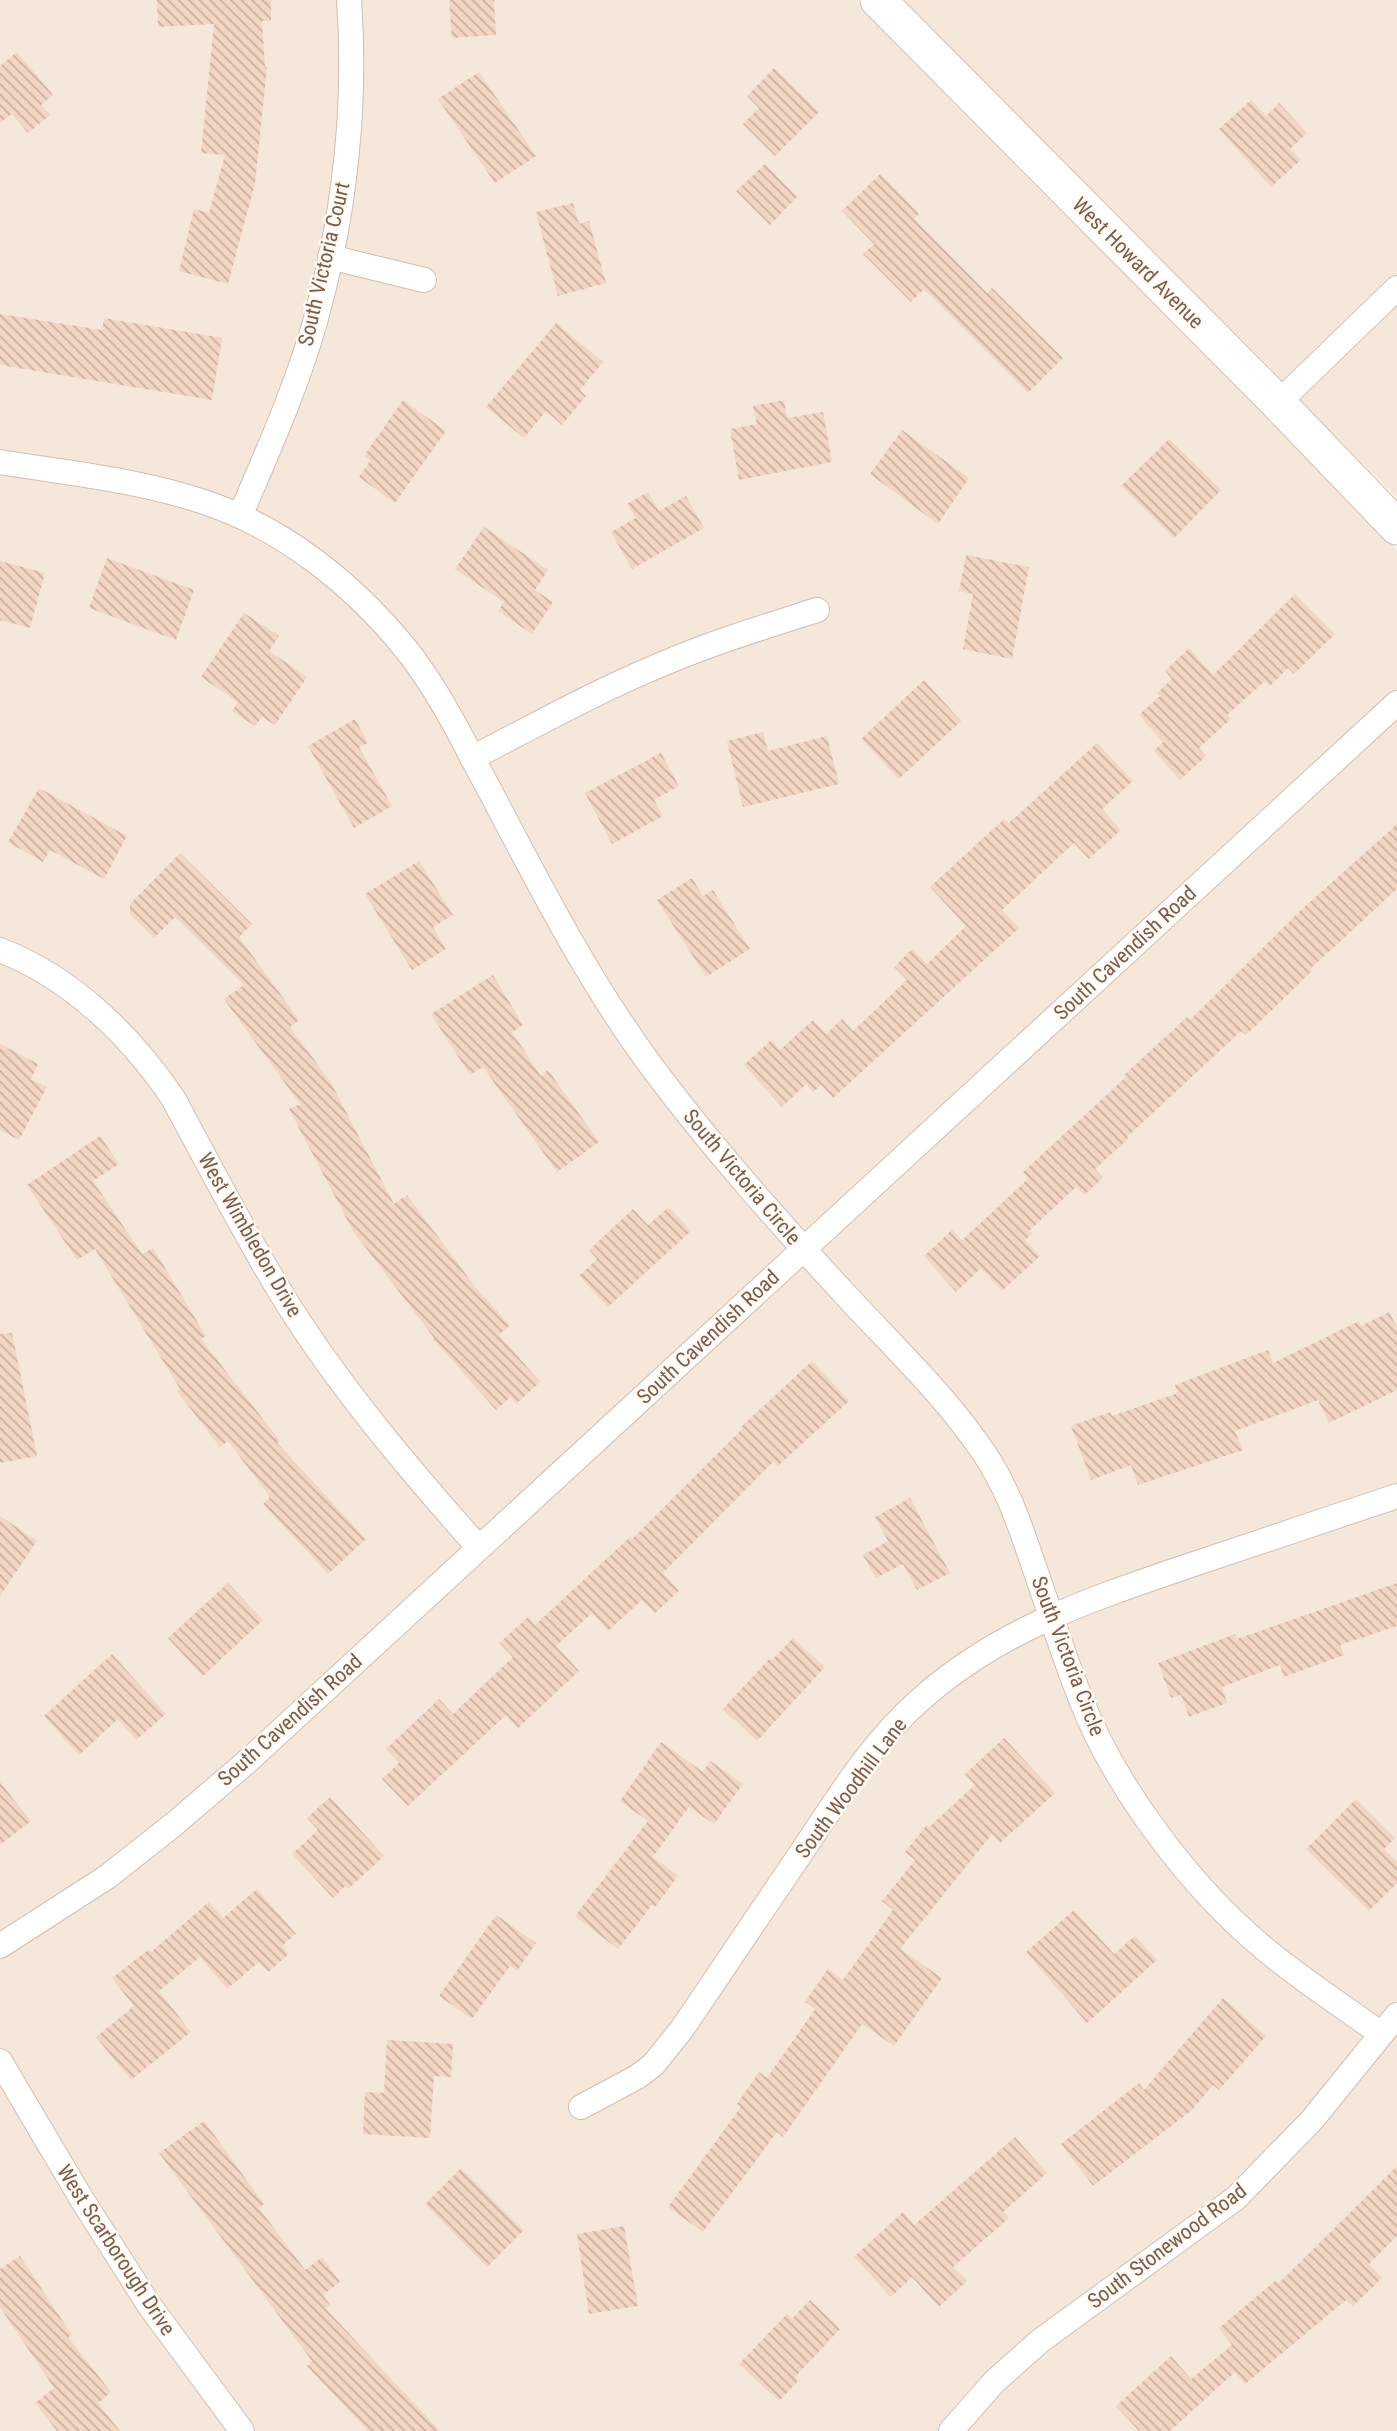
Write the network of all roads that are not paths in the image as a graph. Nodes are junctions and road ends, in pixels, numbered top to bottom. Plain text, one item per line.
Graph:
1 (349, 0) edge
2 (878, 0) edge
3 (330, 257) junction
4 (424, 280) dead end
5 (1397, 288) edge
6 (1278, 403) junction
7 (0, 461) edge
8 (240, 516) junction
9 (1397, 527) edge
10 (817, 610) dead end
11 (1397, 703) edge
12 (472, 758) junction
13 (0, 950) edge
14 (803, 1249) junction
15 (1397, 1496) edge
16 (479, 1548) junction
17 (1052, 1615) junction
18 (0, 1947) edge
19 (1397, 2015) edge
20 (1381, 2034) junction
21 (0, 2061) edge
22 (581, 2107) dead end
23 (242, 2431) edge
24 (951, 2431) edge

1 - 3 street, South Victoria Court
2 - 6 street, West Howard Avenue
3 - 4 street
3 - 8 street, South Victoria Court
5 - 6 street
6 - 9 street, West Howard Avenue
7 - 8 street, South Victoria Circle
8 - 12 street, South Victoria Circle
10 - 12 street
11 - 14 street, South Cavendish Road
12 - 14 street, South Victoria Circle
13 - 16 street, West Wimbledon Drive
14 - 16 street, South Cavendish Road
14 - 17 street, South Victoria Circle
15 - 17 street, South Woodhill Lane
16 - 18 street, South Cavendish Road
17 - 20 street, South Victoria Circle
17 - 22 street, South Woodhill Lane
19 - 20 street, South Stonewood Road
20 - 24 street, South Stonewood Road
21 - 23 street, West Scarborough Drive

